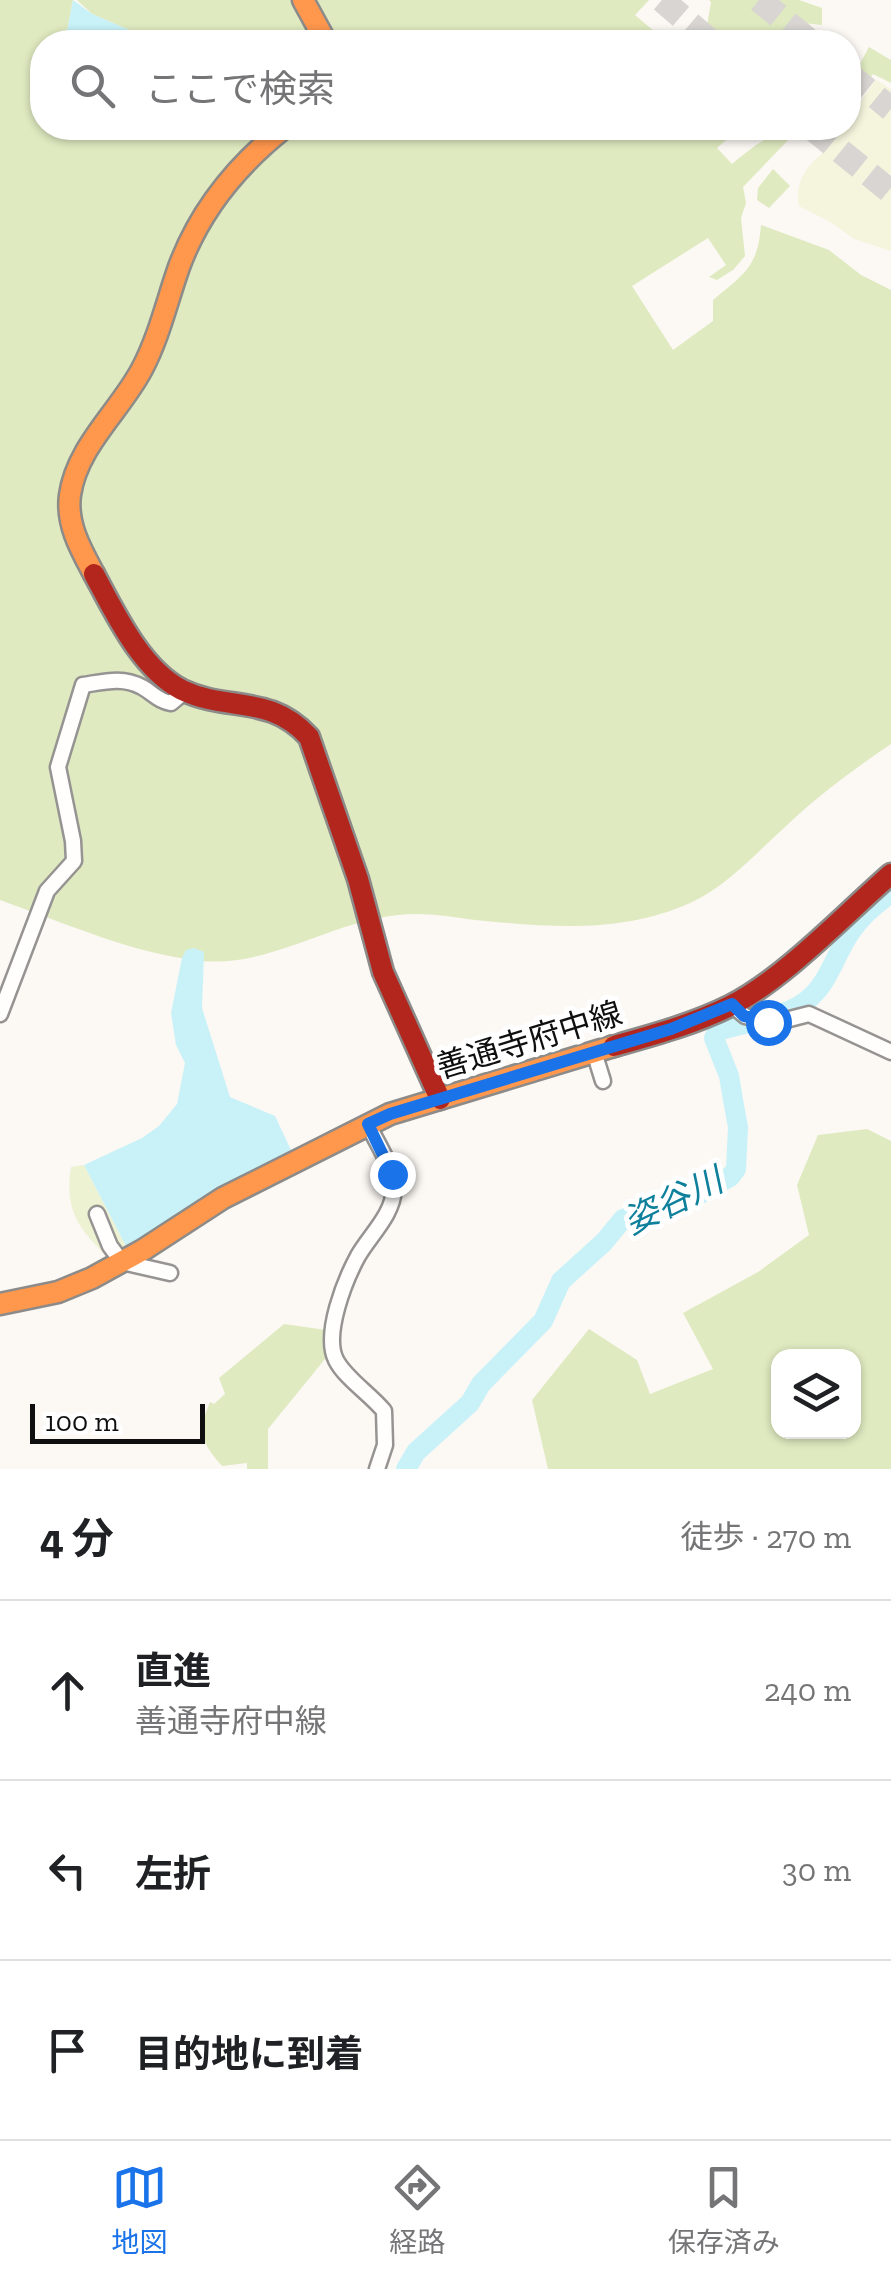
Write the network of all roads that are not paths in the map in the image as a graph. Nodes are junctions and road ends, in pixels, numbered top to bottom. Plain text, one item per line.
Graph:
1 (303, 0) edge
2 (319, 30) edge
3 (268, 140) edge
4 (183, 693) junction
5 (891, 874) edge
6 (732, 1004) junction
7 (0, 1014) edge
8 (594, 1052) junction
9 (891, 1052) edge
10 (603, 1080) dead end
11 (440, 1099) junction
12 (368, 1124) junction
13 (97, 1214) dead end
14 (122, 1262) junction
15 (170, 1272) dead end
16 (0, 1304) edge
17 (377, 1469) edge

1 - 2 street
3 - 4 street
4 - 7 street
4 - 11 street
5 - 6 street, 善通寺府中線
6 - 8 street, 善通寺府中線
6 - 9 street
8 - 10 street
8 - 11 street, 善通寺府中線
11 - 12 street, 善通寺府中線
12 - 14 street, 善通寺府中線
12 - 17 street
13 - 14 street
14 - 15 street
14 - 16 street, 善通寺府中線

